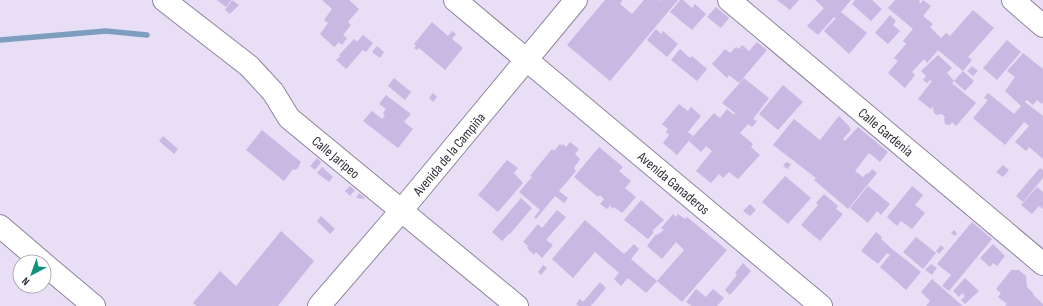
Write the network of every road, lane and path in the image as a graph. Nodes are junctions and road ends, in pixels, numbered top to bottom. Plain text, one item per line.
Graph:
1 (164, 0) edge
2 (455, 0) edge
3 (576, 0) edge
4 (729, 0) edge
5 (1013, 0) edge
6 (1043, 26) edge
7 (527, 60) junction
8 (401, 211) junction
9 (0, 226) edge
10 (33, 254) edge
11 (1043, 264) edge
12 (52, 271) edge
13 (94, 306) edge
14 (320, 306) edge
15 (517, 306) edge
16 (822, 306) edge

1 - 8 street, Calle Jaripeo
2 - 7 street, Avenida Ganaderos
3 - 7 street, Avenida de la Campiña
4 - 11 street, Calle Gardenia
5 - 6 street
7 - 8 street, Avenida de la Campiña
7 - 16 street, Avenida Ganaderos
8 - 14 street, Avenida de la Campiña
8 - 15 street, Calle Jaripeo
9 - 10 street
12 - 13 street

